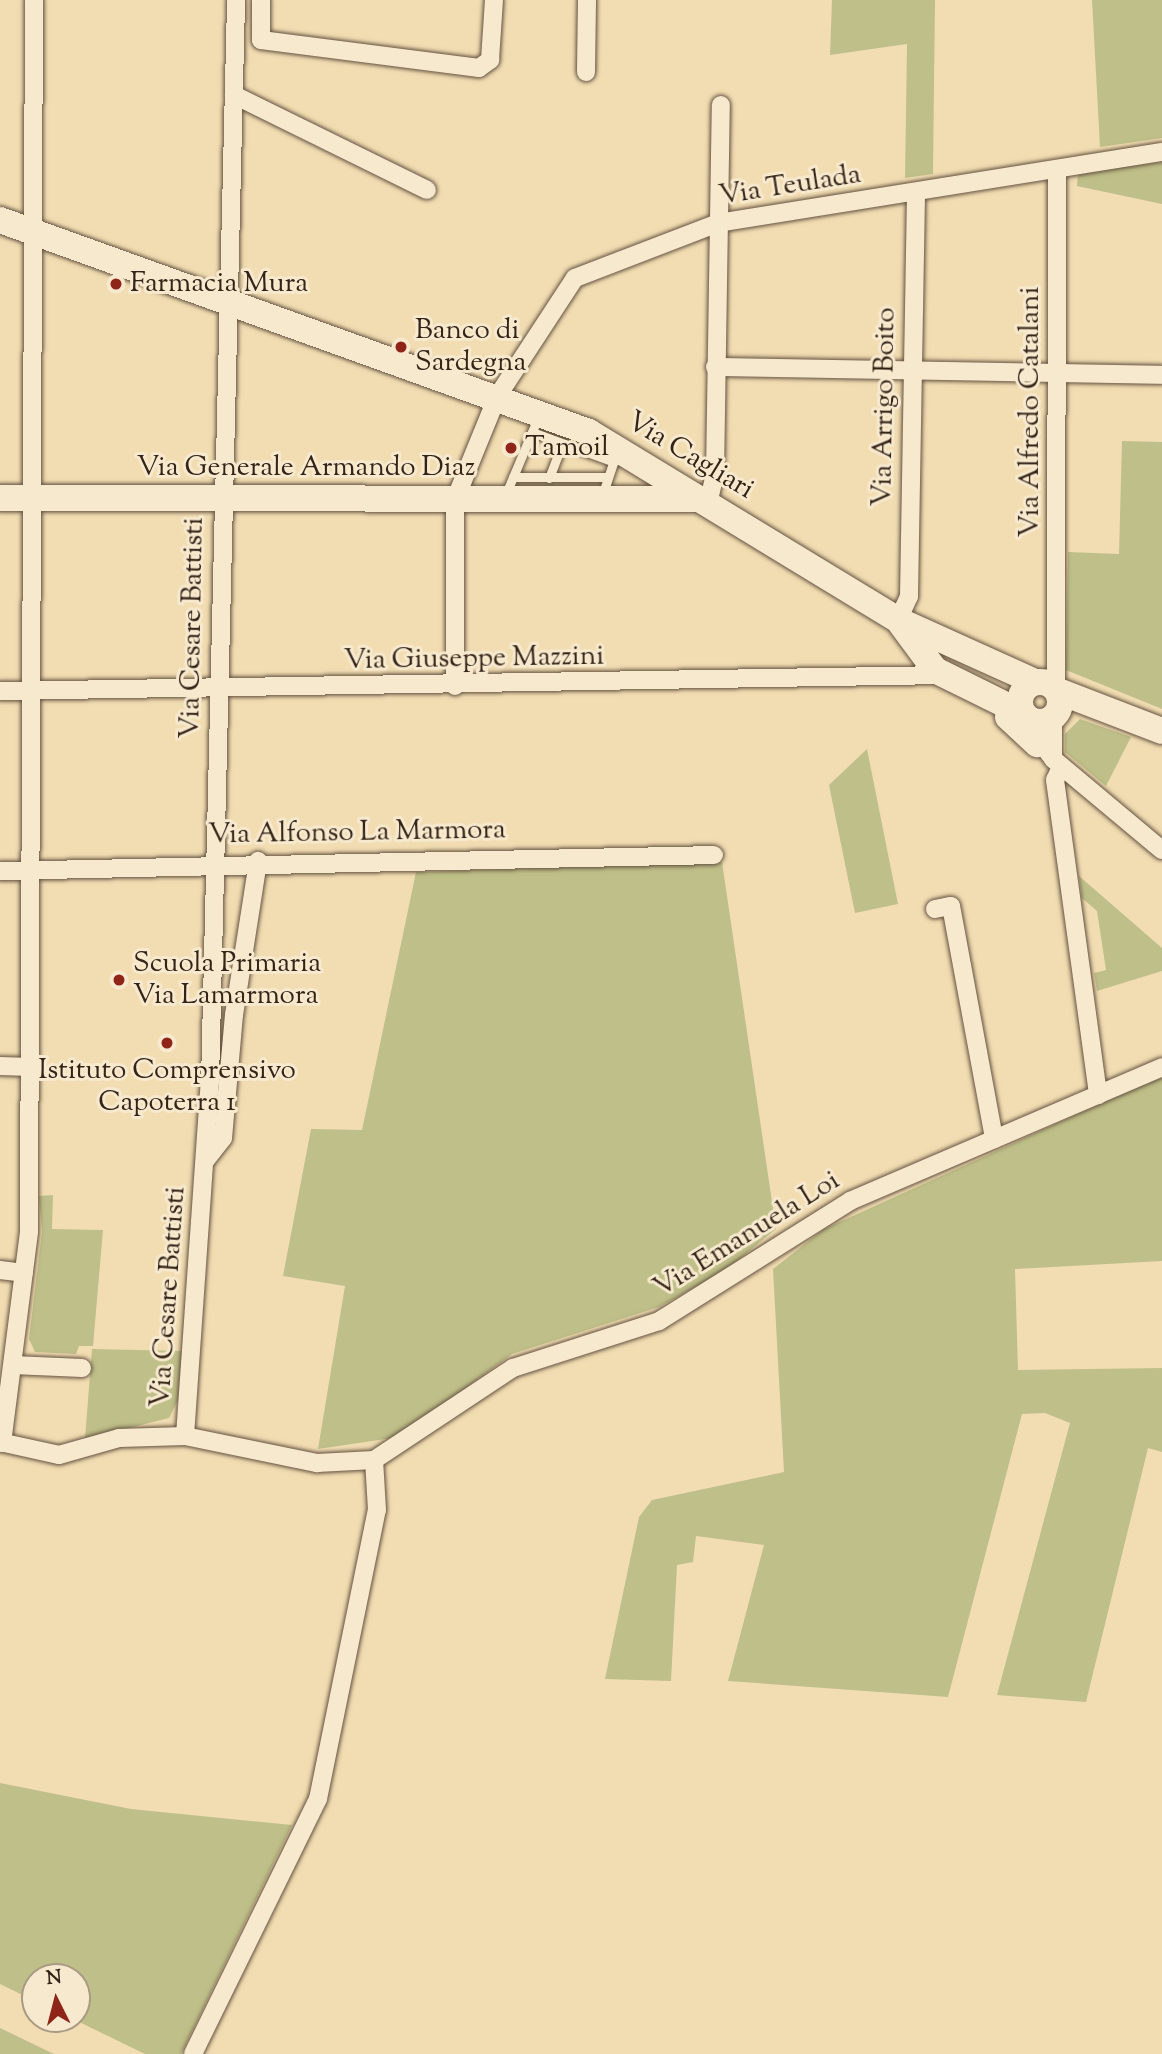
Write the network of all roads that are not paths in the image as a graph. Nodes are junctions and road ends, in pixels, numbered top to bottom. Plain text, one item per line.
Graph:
1 (34, 0) edge
2 (236, 0) edge
3 (261, 0) edge
4 (494, 0) edge
5 (587, 0) edge
6 (586, 72) dead end
7 (234, 95) junction
8 (721, 106) dead end
9 (1162, 152) edge
10 (1056, 170) junction
11 (427, 190) dead end
12 (916, 192) junction
13 (0, 220) edge
14 (718, 223) junction
15 (30, 231) junction
16 (224, 300) junction
17 (715, 368) junction
18 (912, 371) junction
19 (1059, 373) junction
20 (1162, 375) edge
21 (497, 397) junction
22 (536, 423) junction
23 (562, 444) junction
24 (616, 455) junction
25 (549, 478) junction
26 (508, 488) junction
27 (605, 488) junction
28 (0, 498) edge
29 (28, 498) junction
30 (455, 499) junction
31 (220, 500) junction
32 (702, 502) junction
33 (898, 620) junction
34 (933, 646) junction
35 (948, 675) junction
36 (455, 686) junction
37 (220, 689) junction
38 (0, 691) edge
39 (27, 691) junction
40 (985, 692) junction
41 (1044, 701) junction
42 (1162, 731) edge
43 (1050, 757) junction
44 (1162, 850) edge
45 (714, 855) dead end
46 (258, 861) junction
47 (214, 862) junction
48 (0, 871) edge
49 (25, 871) junction
50 (935, 908) dead end
51 (0, 1066) edge
52 (30, 1067) junction
53 (1162, 1067) edge
54 (209, 1088) junction
55 (229, 1090) junction
56 (1098, 1095) junction
57 (994, 1139) junction
58 (205, 1161) junction
59 (0, 1270) edge
60 (24, 1273) junction
61 (13, 1365) junction
62 (82, 1368) dead end
63 (185, 1436) junction
64 (1, 1443) edge
65 (374, 1460) junction
66 (193, 2054) edge

1 - 15 street
2 - 7 street, Via Cesare Battisti
3 - 4 street
5 - 6 street
7 - 11 street
7 - 16 street, Via Cesare Battisti
8 - 14 street
9 - 10 street, Via Teulada
10 - 12 street, Via Teulada
10 - 19 street, Via Alfredo Catalani
12 - 14 street, Via Teulada
12 - 18 street, Via Arrigo Boito
13 - 15 street, Via Cagliari
14 - 17 street
14 - 21 street, Via Teulada
15 - 16 street, Via Cagliari
15 - 29 street
16 - 21 street, Via Cagliari
16 - 31 street, Via Cesare Battisti
17 - 18 street
17 - 32 street
18 - 19 street
18 - 33 street, Via Arrigo Boito
19 - 20 street
19 - 41 street, Via Alfredo Catalani
21 - 22 street, Via Cagliari
21 - 30 street, Via Teulada
22 - 23 lane
22 - 24 street, Via Cagliari
22 - 26 lane
23 - 24 lane
23 - 25 lane
24 - 27 lane
24 - 32 street, Via Cagliari
25 - 26 lane
25 - 27 lane
26 - 27 street, Via Generale Armando Diaz
26 - 30 street, Via Generale Armando Diaz
27 - 32 street, Via Generale Armando Diaz
28 - 29 street, Via Generale Armando Diaz
29 - 31 street, Via Generale Armando Diaz
29 - 39 street
30 - 31 street, Via Generale Armando Diaz
30 - 36 street
31 - 37 street, Via Cesare Battisti
32 - 33 street, Via Cagliari
33 - 34 street, Via Cagliari
34 - 35 street, Via Cagliari
34 - 41 street, Via Cagliari
35 - 36 street, Via Giuseppe Mazzini
35 - 40 street, Via Cagliari
36 - 37 street, Via Giuseppe Mazzini
37 - 39 street, Via Giuseppe Mazzini
37 - 47 street, Via Cesare Battisti
38 - 39 street, Via Giuseppe Mazzini
39 - 49 street
40 - 41 street, Via Cagliari
40 - 43 street
41 - 42 street
41 - 43 street
41 - 43 street
43 - 44 street
43 - 56 street
45 - 46 street, Via Alfonso La Marmora
46 - 47 street, Via Alfonso La Marmora
46 - 55 street, Via Cesare Battisti
47 - 49 street, Via Alfonso La Marmora
47 - 54 street, Via Cesare Battisti
48 - 49 street, Via Alfonso La Marmora
49 - 52 street
50 - 57 street
51 - 52 street
52 - 60 street
53 - 56 street, Via Emanuela Loi
54 - 55 street
54 - 58 street, Via Cesare Battisti
55 - 58 street, Via Cesare Battisti
56 - 57 street, Via Emanuela Loi
57 - 65 street, Via Emanuela Loi
58 - 63 street, Via Cesare Battisti
59 - 60 street
60 - 61 street
61 - 62 street
61 - 64 street
63 - 64 street
63 - 65 street
65 - 66 street

